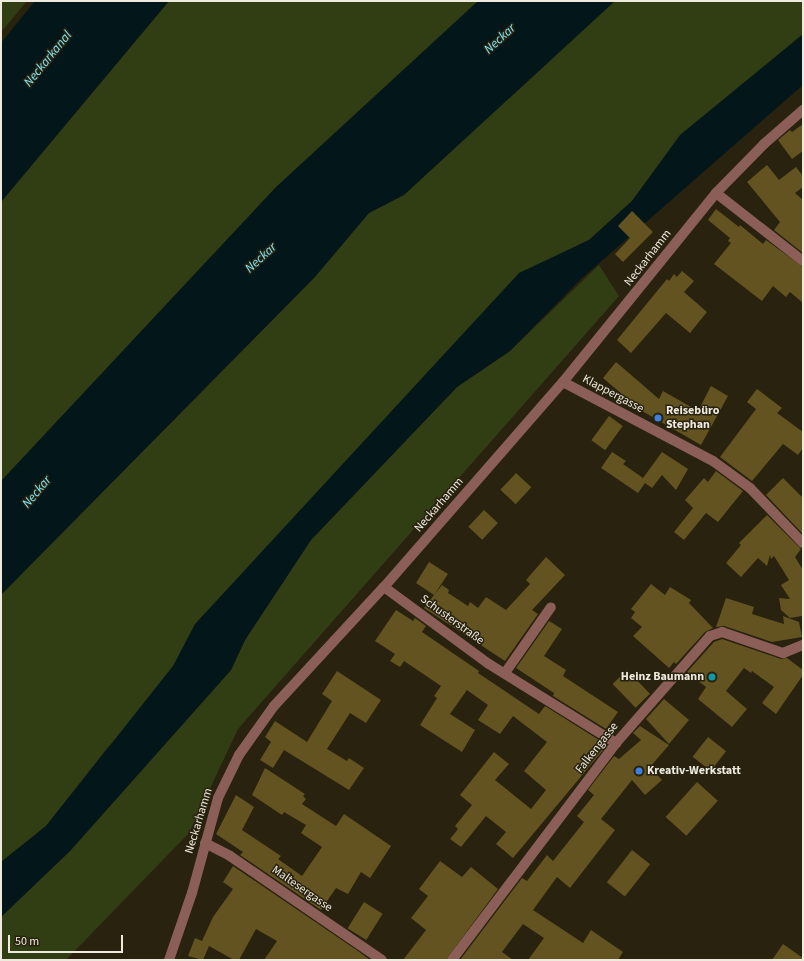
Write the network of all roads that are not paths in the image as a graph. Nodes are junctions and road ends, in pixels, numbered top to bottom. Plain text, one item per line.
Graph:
1 (803, 110) edge
2 (716, 193) junction
3 (803, 261) edge
4 (563, 382) junction
5 (803, 543) edge
6 (384, 587) junction
7 (551, 607) dead end
8 (803, 645) edge
9 (505, 673) junction
10 (616, 743) junction
11 (205, 843) junction
12 (169, 960) edge
13 (382, 960) edge
14 (452, 960) edge

1 - 2 street, Neckarhamm
2 - 3 street
2 - 4 street, Neckarhamm
4 - 5 street, Klappergasse
4 - 6 street, Neckarhamm
6 - 9 street, Schusterstraße
6 - 11 street, Neckarhamm
7 - 9 street
8 - 10 street, Falkengasse
9 - 10 street, Schusterstraße
10 - 14 street, Falkengasse
11 - 12 street, Neckarhamm
11 - 13 street, Maltesergasse

